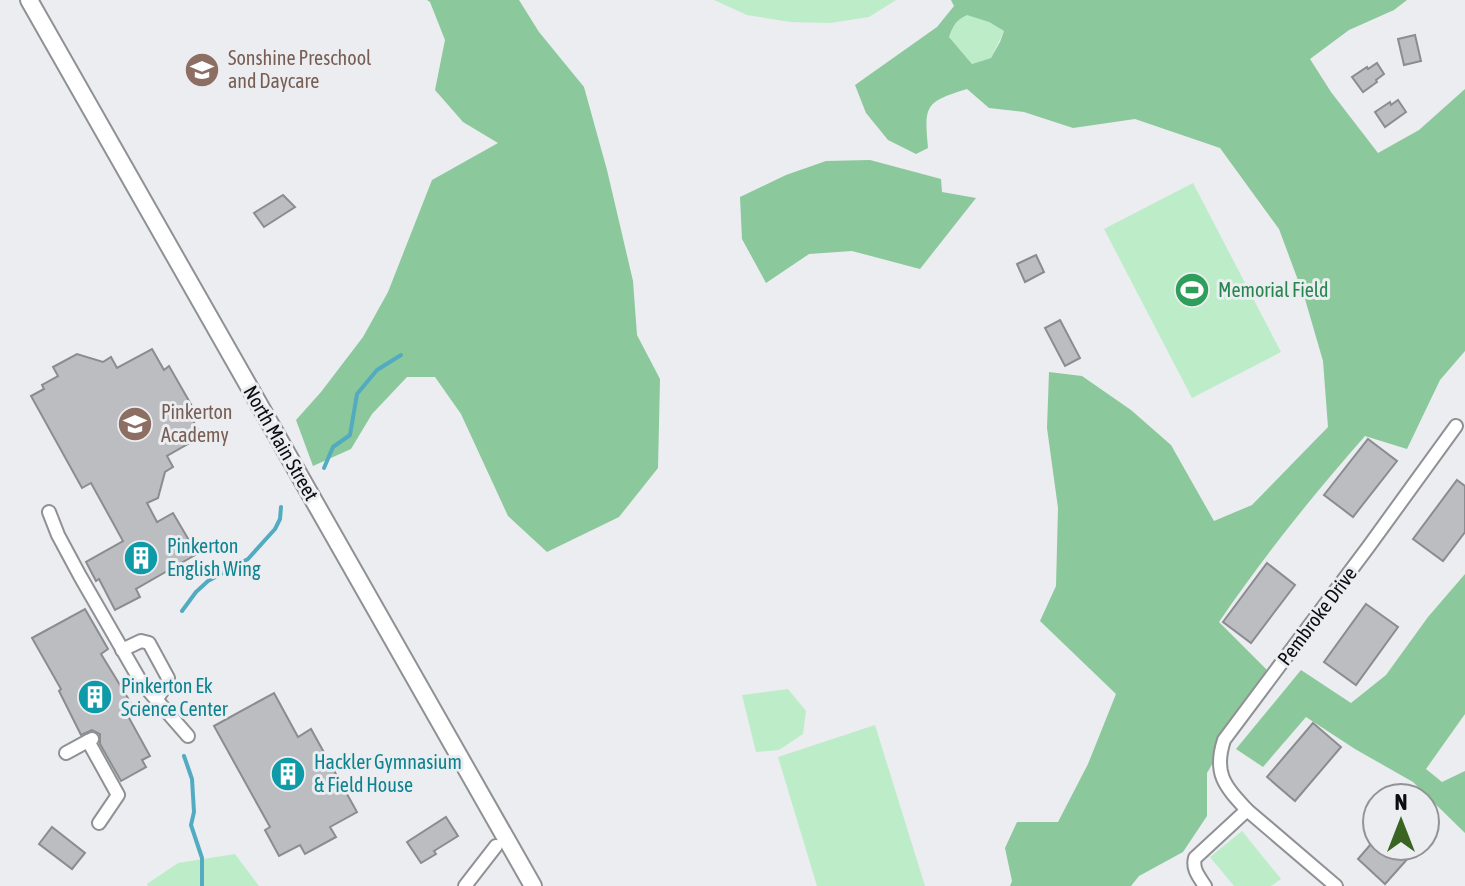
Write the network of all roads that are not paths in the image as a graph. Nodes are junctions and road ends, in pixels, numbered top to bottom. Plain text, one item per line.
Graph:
1 (29, 0) edge
2 (1456, 426) dead end
3 (49, 512) dead end
4 (122, 650) junction
5 (156, 700) junction
6 (188, 736) dead end
7 (66, 753) dead end
8 (1247, 810) junction
9 (99, 823) dead end
10 (496, 846) dead end
11 (474, 883) edge
12 (533, 886) edge
13 (1205, 886) edge
14 (1336, 886) edge

1 - 12 main road, North Main Street
2 - 8 street, Pembroke Drive
3 - 4 street
4 - 5 street
4 - 5 street
5 - 6 street
7 - 9 street
8 - 13 street
8 - 14 street, Pembroke Drive
10 - 11 street

